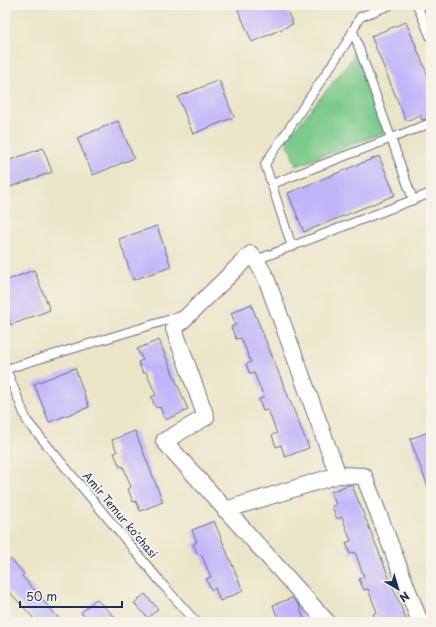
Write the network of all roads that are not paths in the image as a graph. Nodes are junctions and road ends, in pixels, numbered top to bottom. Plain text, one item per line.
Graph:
1 (390, 5) edge
2 (417, 5) edge
3 (353, 31) junction
4 (431, 38) edge
5 (431, 123) edge
6 (392, 138) junction
7 (272, 184) junction
8 (431, 193) edge
9 (413, 200) junction
10 (292, 246) junction
11 (256, 260) junction
12 (190, 313) junction
13 (6, 368) edge
14 (338, 475) junction
15 (225, 510) junction
16 (196, 622) edge
17 (327, 622) edge
18 (420, 622) edge

1 - 3 lane
2 - 4 lane
3 - 6 lane
3 - 7 lane
5 - 6 lane
6 - 7 lane
6 - 9 lane
7 - 10 lane
8 - 9 lane
9 - 10 lane
10 - 11 lane
11 - 12 street
11 - 14 street
12 - 13 lane
12 - 15 street
13 - 16 lane, Amir Temur ko'chasi
14 - 15 street
14 - 18 street
15 - 17 street

